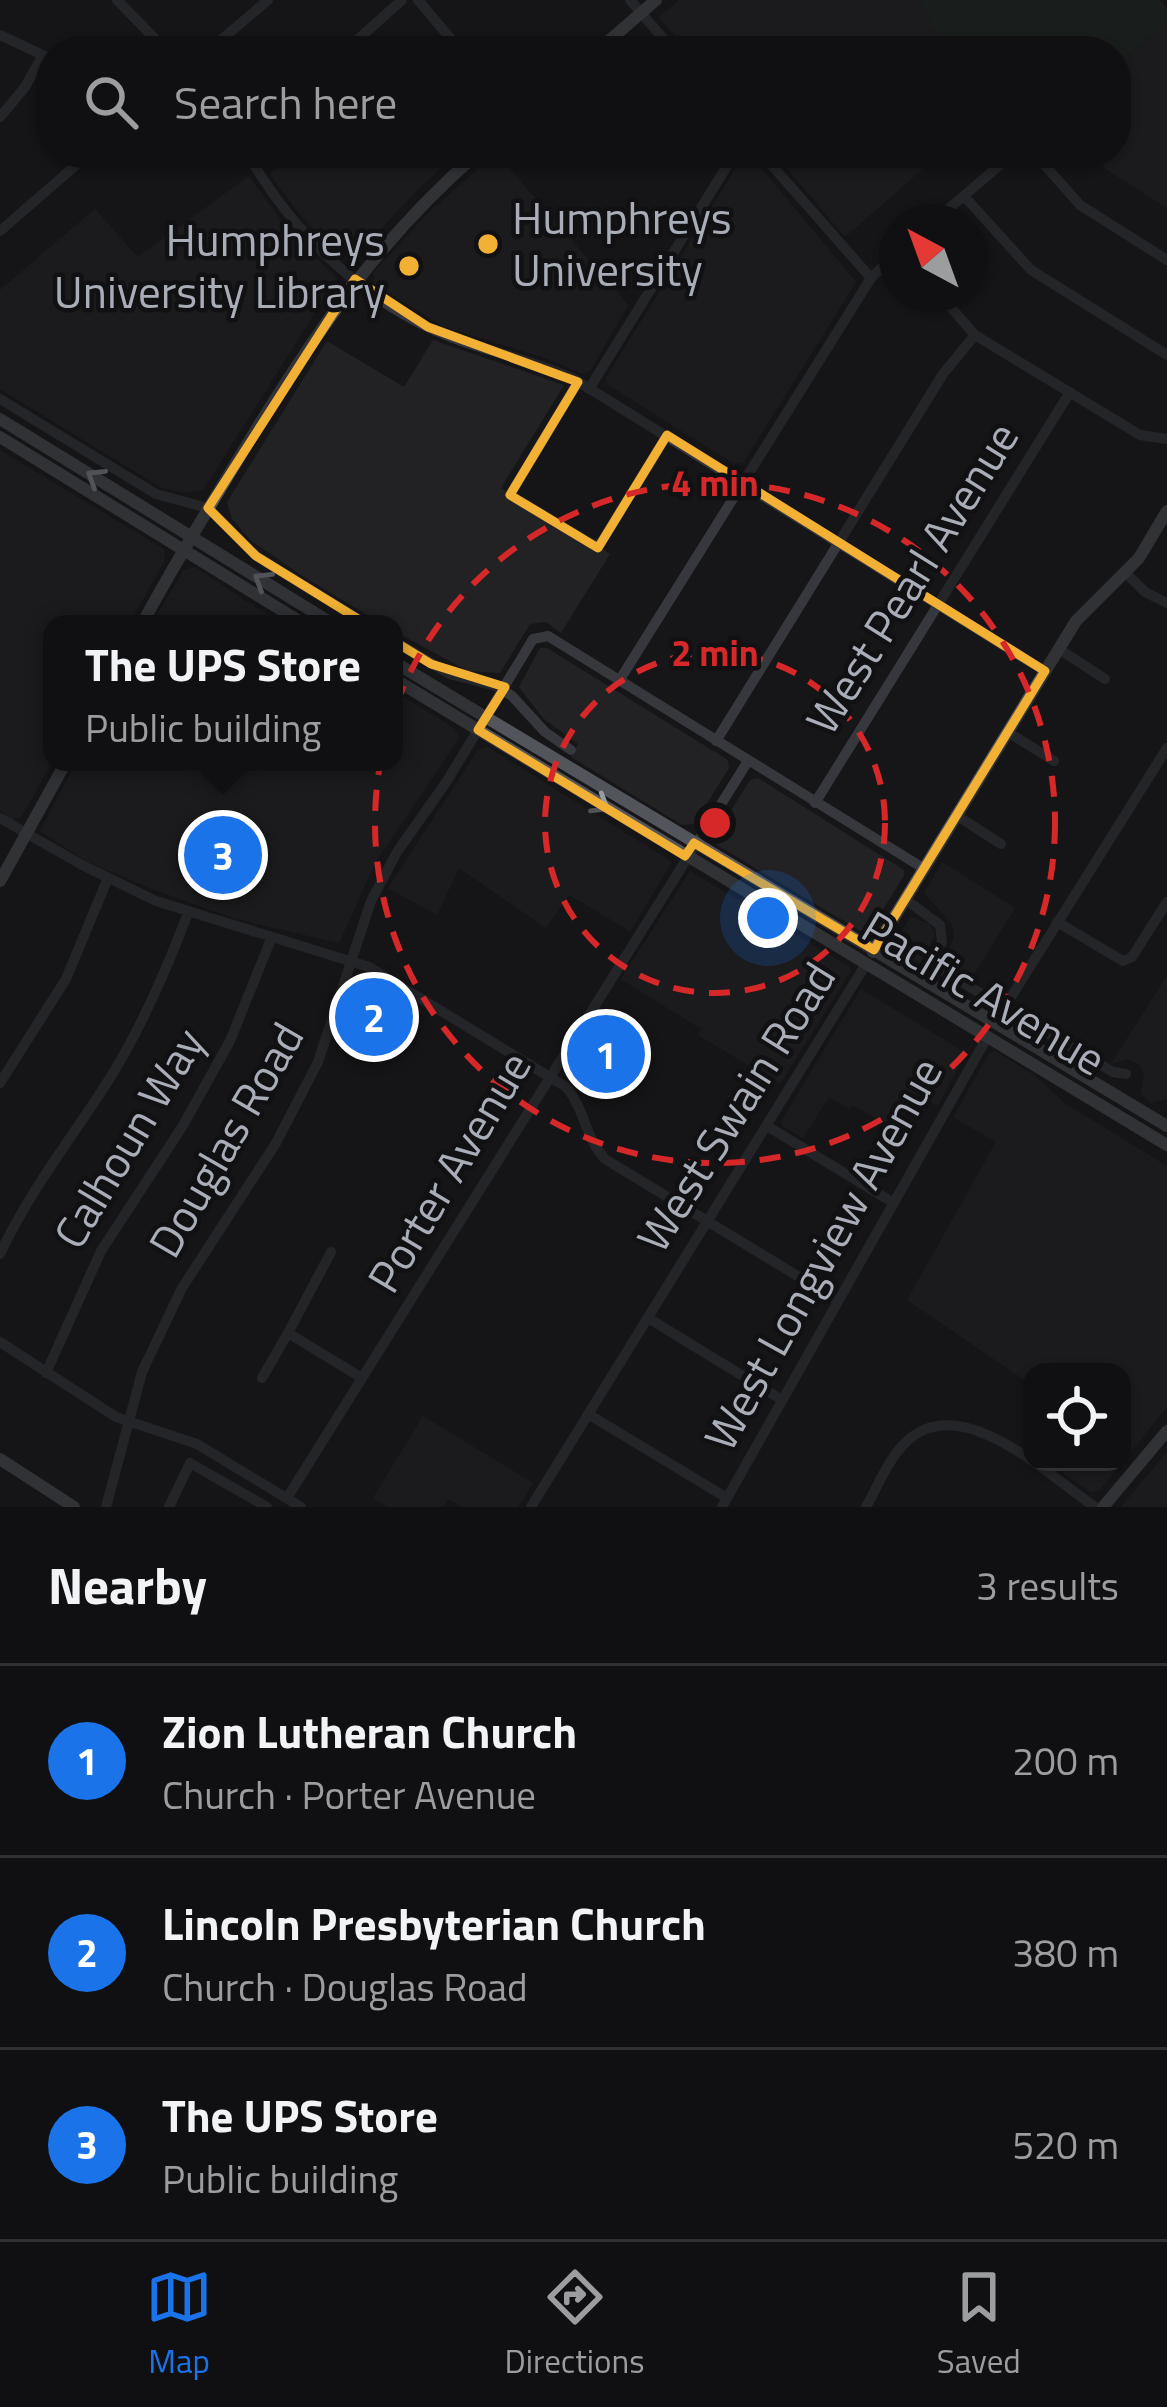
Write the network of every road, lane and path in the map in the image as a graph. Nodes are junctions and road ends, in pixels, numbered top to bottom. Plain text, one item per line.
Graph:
1 (268, 0) edge
2 (402, 0) edge
3 (418, 0) edge
4 (630, 0) edge
5 (656, 0) edge
6 (127, 3) edge
7 (641, 13) junction
8 (0, 34) edge
9 (154, 36) edge
10 (226, 36) edge
11 (362, 36) edge
12 (448, 36) edge
13 (614, 36) edge
14 (661, 36) edge
15 (36, 52) edge
16 (36, 72) edge
17 (0, 117) edge
18 (73, 168) edge
19 (257, 168) edge
20 (461, 168) edge
21 (725, 168) edge
22 (774, 168) edge
23 (997, 168) edge
24 (1047, 168) edge
25 (964, 196) junction
26 (954, 204) edge
27 (0, 231) edge
28 (1167, 260) edge
29 (879, 270) edge
30 (871, 278) junction
31 (356, 279) junction
32 (955, 312) edge
33 (975, 335) junction
34 (1167, 355) edge
35 (583, 385) junction
36 (1070, 392) junction
37 (0, 399) edge
38 (0, 418) edge
39 (667, 435) junction
40 (0, 437) edge
41 (1167, 439) edge
42 (742, 482) junction
43 (208, 508) junction
44 (1167, 511) edge
45 (187, 542) junction
46 (839, 543) junction
47 (1125, 572) junction
48 (938, 604) junction
49 (1167, 604) edge
50 (147, 615) edge
51 (291, 615) edge
52 (317, 615) edge
53 (351, 615) edge
54 (403, 646) edge
55 (1059, 649) junction
56 (403, 668) edge
57 (1045, 671) junction
58 (1105, 679) dead end
59 (619, 681) junction
60 (403, 684) edge
61 (503, 690) junction
62 (482, 724) junction
63 (1008, 732) junction
64 (716, 741) junction
65 (1167, 748) edge
66 (572, 750) dead end
67 (748, 760) junction
68 (1054, 761) dead end
69 (61, 771) edge
70 (815, 802) junction
71 (956, 815) junction
72 (0, 818) edge
73 (26, 834) junction
74 (694, 843) junction
75 (1001, 844) dead end
76 (685, 856) junction
77 (923, 868) junction
78 (108, 878) junction
79 (0, 881) edge
80 (905, 898) junction
81 (1167, 902) edge
82 (188, 913) junction
83 (1057, 922) junction
84 (271, 939) junction
85 (874, 950) junction
86 (351, 960) junction
87 (866, 964) junction
88 (1004, 1007) junction
89 (944, 1011) junction
90 (996, 1021) junction
91 (988, 1036) junction
92 (1058, 1059) junction
93 (1126, 1074) dead end
94 (551, 1077) junction
95 (0, 1083) edge
96 (1098, 1103) junction
97 (1163, 1124) edge
98 (767, 1126) junction
99 (1167, 1145) edge
100 (892, 1202) junction
101 (707, 1222) junction
102 (331, 1252) dead end
103 (0, 1254) edge
104 (837, 1300) junction
105 (647, 1318) junction
106 (288, 1333) junction
107 (0, 1342) edge
108 (46, 1373) junction
109 (262, 1378) dead end
110 (362, 1378) junction
111 (782, 1400) junction
112 (588, 1414) junction
113 (126, 1421) junction
114 (1167, 1431) edge
115 (0, 1459) edge
116 (287, 1498) junction
117 (724, 1503) edge
118 (74, 1507) edge
119 (106, 1507) edge
120 (169, 1507) edge
121 (267, 1507) edge
122 (301, 1507) edge
123 (531, 1507) edge
124 (866, 1507) edge
125 (1099, 1507) edge

1 - 10 street
2 - 11 street
3 - 12 street
4 - 7 street
5 - 7 main road
6 - 9 street
7 - 13 main road
7 - 14 street
8 - 15 street
16 - 17 street
18 - 27 street
19 - 31 street
20 - 31 main road
21 - 35 street
22 - 30 street
23 - 25 street
24 - 28 street
25 - 26 street
25 - 34 street
29 - 30 street
30 - 42 street
31 - 35 street
31 - 43 main road
32 - 33 street
33 - 36 street
33 - 46 street
35 - 39 street
35 - 39 street
36 - 41 street
36 - 48 street, West Pearl Avenue
37 - 43 street
45 -> 38 main road
39 - 42 street
40 - 45 main road
42 - 46 street
42 - 59 street
43 - 45 main road
43 - 53 street
44 - 47 main road, West Swain Road
45 - 50 main road
45 - 51 main road
52 -> 45 main road
46 - 48 street
46 - 64 street
47 - 49 street
47 - 55 main road, West Swain Road
48 - 57 street
48 - 70 street, West Pearl Avenue
54 - 61 street
55 - 57 main road, West Swain Road
55 - 58 street
56 - 62 main road
57 - 63 main road, West Swain Road
59 - 61 street, Douglas Road
59 - 64 street
60 - 62 main road, Pacific Avenue
61 - 62 street, Douglas Road
61 - 66 street
62 - 74 main road
62 -> 76 main road, Pacific Avenue
62 - 86 street, Douglas Road
63 - 68 street
63 - 71 main road, West Swain Road
64 - 67 street
65 - 83 street
67 - 70 street
67 - 74 street, Porter Avenue
69 - 73 main road
70 - 77 street
71 - 75 street
71 - 77 main road, West Swain Road
72 - 73 street
73 - 78 street
73 - 79 main road
74 - 76 street, Porter Avenue
74 - 85 main road
76 - 87 main road, Pacific Avenue
76 - 94 street, Porter Avenue
77 - 80 main road, West Swain Road
78 - 82 street
78 - 95 street
80 - 85 main road, West Swain Road
80 - 88 street
81 - 83 street
82 - 84 street
82 - 103 street
83 - 88 street
84 - 86 street
84 - 108 street, Calhoun Way
85 - 87 main road, West Swain Road
85 - 90 main road
86 - 94 street
86 - 113 street, Douglas Road
87 - 89 main road, Pacific Avenue
87 - 98 street, West Swain Road
88 - 90 street
88 - 93 street
89 - 90 main road
89 - 91 main road, Pacific Avenue
90 - 92 main road
91 - 92 main road
91 - 96 main road, Pacific Avenue
91 - 100 street, West Longview Avenue
92 - 97 main road
94 - 101 street
94 - 110 street, Porter Avenue
96 - 97 main road
96 - 99 main road, Pacific Avenue
98 - 100 street
98 - 101 street, West Swain Road
100 - 104 street, West Longview Avenue
101 - 104 street
101 - 105 street, West Swain Road
102 - 106 street
104 - 111 street, West Longview Avenue
105 - 111 street
105 - 112 street, West Swain Road
106 - 109 street
106 - 110 street
107 - 108 street
108 - 113 street
110 - 116 street, Porter Avenue
111 - 117 street, West Longview Avenue
112 - 117 street
112 - 123 street, West Swain Road
113 - 116 street
113 - 119 street, Douglas Road
114 - 125 main road
115 - 118 main road
116 - 122 street
120 - 121 street
124 - 125 street

